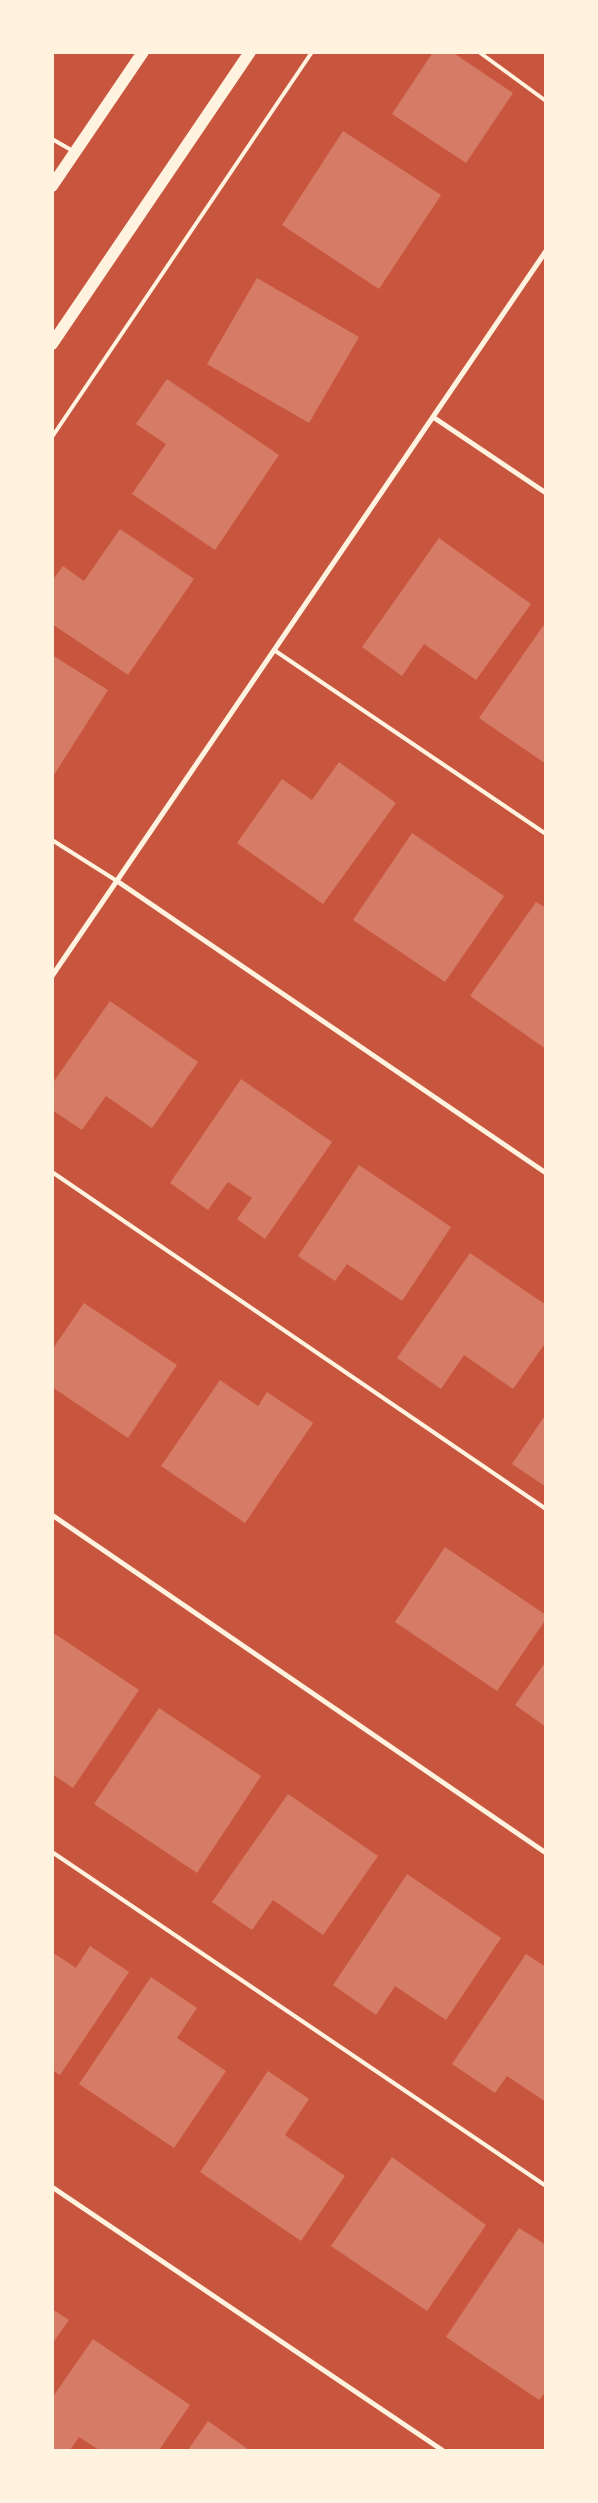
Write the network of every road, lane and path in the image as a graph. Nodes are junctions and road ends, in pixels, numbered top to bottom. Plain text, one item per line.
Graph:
1 (143, 52) edge
2 (250, 52) edge
3 (312, 52) edge
4 (479, 52) edge
5 (546, 101) edge
6 (52, 139) edge
7 (75, 152) junction
8 (52, 186) edge
9 (546, 251) edge
10 (52, 344) edge
11 (433, 417) junction
12 (52, 437) edge
13 (546, 493) edge
14 (274, 650) junction
15 (546, 834) edge
16 (52, 840) edge
17 (117, 881) junction
18 (52, 976) edge
19 (52, 1172) edge
20 (546, 1173) edge
21 (546, 1509) edge
22 (52, 1515) edge
23 (52, 1852) edge
24 (546, 1853) edge
25 (546, 2186) edge
26 (52, 2187) edge
27 (442, 2450) edge

1 - 7 main road
2 - 10 main road
3 - 12 lane
4 - 5 lane
6 - 7 lane
7 - 8 main road
9 - 11 street
11 - 13 street
11 - 14 street
14 - 15 lane
14 - 17 street
16 - 17 lane
17 - 18 street
17 - 20 street
19 - 21 lane
22 - 24 street
23 - 25 lane
26 - 27 street

